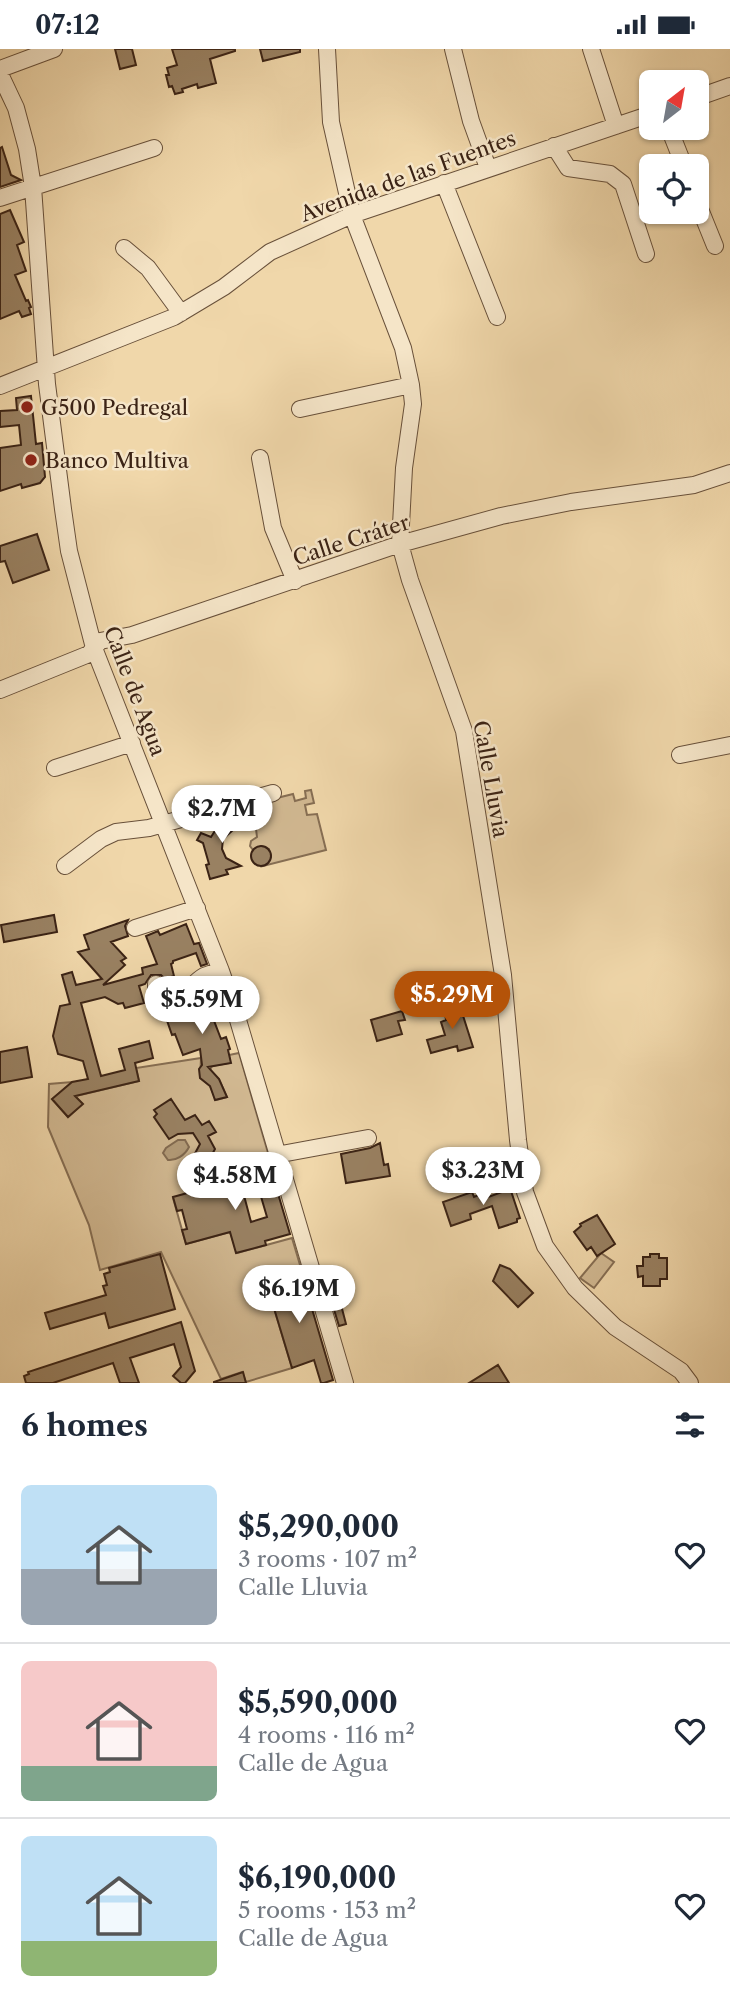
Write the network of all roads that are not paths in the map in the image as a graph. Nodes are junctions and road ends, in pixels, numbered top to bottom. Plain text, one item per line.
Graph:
1 (54, 49) edge
2 (327, 49) edge
3 (453, 49) edge
4 (591, 49) edge
5 (0, 71) edge
6 (730, 86) edge
7 (709, 93) edge
8 (639, 118) edge
9 (616, 126) junction
10 (554, 146) junction
11 (154, 148) dead end
12 (488, 168) junction
13 (443, 183) junction
14 (33, 187) junction
15 (0, 198) edge
16 (352, 215) junction
17 (706, 224) edge
18 (715, 246) dead end
19 (124, 248) dead end
20 (646, 254) dead end
21 (181, 313) junction
22 (497, 317) dead end
23 (46, 367) junction
24 (411, 385) junction
25 (0, 386) edge
26 (300, 409) dead end
27 (260, 458) dead end
28 (728, 474) edge
29 (730, 491) edge
30 (400, 544) junction
31 (295, 581) junction
32 (94, 648) junction
33 (0, 690) edge
34 (132, 743) junction
35 (730, 745) edge
36 (680, 755) dead end
37 (55, 768) dead end
38 (273, 793) dead end
39 (163, 823) junction
40 (65, 866) dead end
41 (197, 908) junction
42 (135, 927) dead end
43 (221, 971) junction
44 (156, 984) dead end
45 (368, 1138) dead end
46 (276, 1155) junction
47 (345, 1383) edge
48 (690, 1383) edge

1 - 5 street
2 - 16 street, Calle Lluvia
3 - 12 street
4 - 9 street
5 - 14 street, Calle de Agua
6 - 7 street
8 - 9 street, Avenida de las Fuentes
9 - 10 street, Avenida de las Fuentes
10 - 12 street, Avenida de las Fuentes
10 - 20 street
11 - 14 street
12 - 13 street, Avenida de las Fuentes
13 - 16 street, Avenida de las Fuentes
13 - 22 street
14 - 15 street
14 - 23 street, Calle de Agua
16 - 21 street, Avenida de las Fuentes
16 - 24 street, Calle Lluvia
17 - 18 street
19 - 21 street
21 - 23 street, Avenida de las Fuentes
23 - 25 street, Avenida de las Fuentes
23 - 32 street, Calle de Agua
24 - 26 street
24 - 30 street, Calle Lluvia
27 - 31 street
28 - 29 street
28 - 30 street, Calle Cráter
30 - 31 street, Calle Cráter
30 - 48 street, Calle Lluvia
31 - 32 street, Calle Cráter
32 - 33 street, Calle Cráter
32 - 34 street, Calle de Agua
34 - 37 street
34 - 39 street, Calle de Agua
35 - 36 street
38 - 39 street
39 - 40 street
39 - 41 street, Calle de Agua
41 - 42 street
41 - 43 street, Calle de Agua
43 - 44 street
43 - 46 street, Calle de Agua
45 - 46 street
46 - 47 street, Calle de Agua

